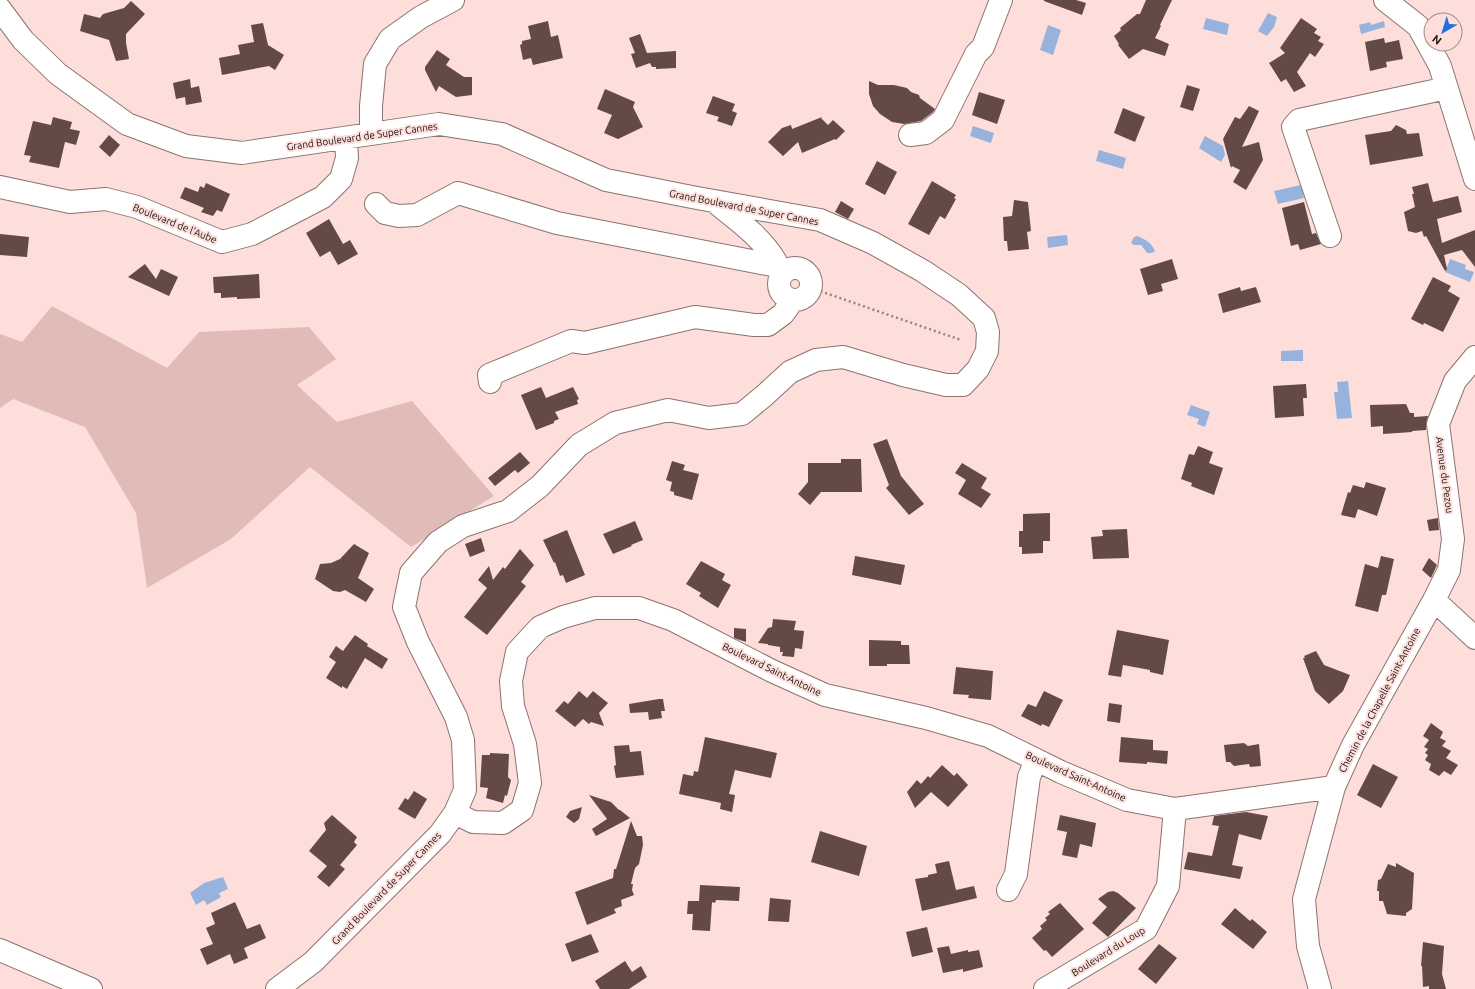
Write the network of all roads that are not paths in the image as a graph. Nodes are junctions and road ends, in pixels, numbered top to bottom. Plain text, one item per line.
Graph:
1 (453, 0) edge
2 (1001, 0) edge
3 (1385, 0) edge
4 (0, 9) edge
5 (1447, 88) junction
6 (371, 134) junction
7 (910, 135) dead end
8 (346, 138) junction
9 (1475, 179) edge
10 (0, 188) edge
11 (714, 202) junction
12 (376, 204) dead end
13 (1330, 236) dead end
14 (781, 266) junction
15 (793, 300) junction
16 (1475, 357) edge
17 (490, 382) dead end
18 (1434, 600) junction
19 (1475, 638) edge
20 (1036, 760) junction
21 (1334, 787) junction
22 (1175, 809) junction
23 (455, 814) junction
24 (1008, 890) dead end
25 (0, 950) edge
26 (91, 989) edge
27 (277, 989) edge
28 (1045, 989) edge
29 (1320, 989) edge

1 - 6 street
2 - 7 street
3 - 5 street
4 - 8 street, Grand Boulevard de Super Cannes
5 - 9 street
5 - 13 street
6 - 8 street, Grand Boulevard de Super Cannes
6 - 11 street, Grand Boulevard de Super Cannes
8 - 10 street, Boulevard de l'Aube
11 - 14 street
11 - 23 street, Grand Boulevard de Super Cannes
12 - 14 street
14 - 15 street
14 - 15 street
15 - 17 street
16 - 18 street, Avenue du Pezou
18 - 19 street
18 - 21 street, Chemin de la Chapelle Saint-Antoine
20 - 22 street, Boulevard Saint-Antoine
20 - 23 street, Boulevard Saint-Antoine
20 - 24 street
21 - 22 street, Boulevard Saint-Antoine
21 - 29 street, Chemin de la Chapelle Saint-Antoine
22 - 28 street, Boulevard du Loup
23 - 27 street, Grand Boulevard de Super Cannes
25 - 26 street

